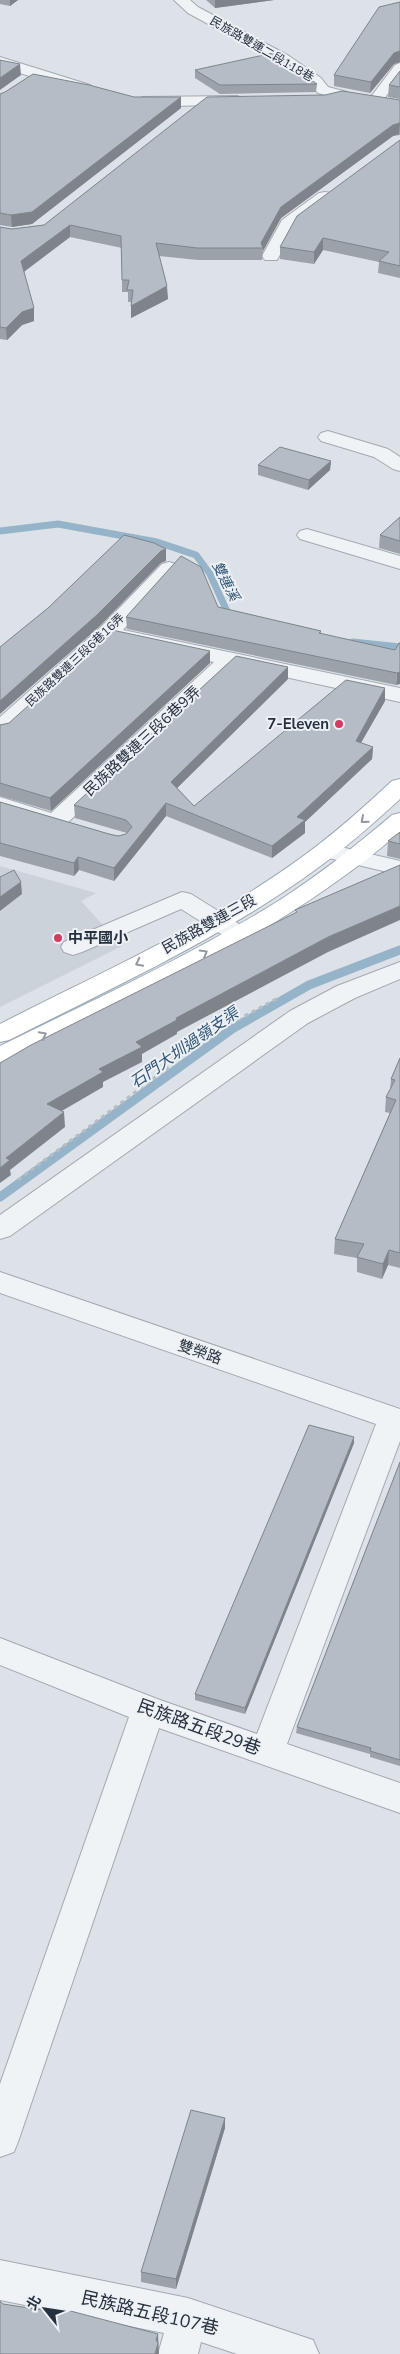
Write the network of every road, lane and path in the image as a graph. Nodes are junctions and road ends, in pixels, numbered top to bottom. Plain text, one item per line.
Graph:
1 (181, 0) edge
2 (0, 62) edge
3 (400, 68) edge
4 (37, 74) junction
5 (22, 84) edge
6 (100, 92) edge
7 (342, 95) junction
8 (316, 99) edge
9 (126, 100) edge
10 (248, 101) edge
11 (375, 101) junction
12 (200, 102) junction
13 (392, 104) edge
14 (185, 115) edge
15 (336, 188) edge
16 (271, 256) dead end
17 (328, 437) dead end
18 (400, 465) edge
19 (307, 535) dead end
20 (400, 563) edge
21 (169, 568) edge
22 (108, 633) junction
23 (229, 660) junction
24 (400, 695) edge
25 (0, 729) edge
26 (400, 786) edge
27 (0, 804) edge
28 (400, 820) edge
29 (55, 822) junction
30 (82, 830) edge
31 (328, 851) junction
32 (356, 858) junction
33 (400, 868) edge
34 (216, 921) junction
35 (238, 934) junction
36 (74, 947) dead end
37 (400, 970) edge
38 (0, 1034) edge
39 (0, 1057) edge
40 (0, 1229) edge
41 (0, 1282) edge
42 (397, 1420) edge
43 (0, 1651) edge
44 (148, 1710) junction
45 (267, 1752) junction
46 (400, 1798) edge
47 (0, 2139) edge
48 (0, 2280) edge
49 (183, 2336) edge
50 (298, 2354) edge

1 - 7 street, 民族路雙連二段118巷
2 - 4 street
3 - 11 street
4 - 5 street
4 - 6 street
7 - 8 street, 民族路雙連二段118巷
7 - 11 street, 民族路雙連二段118巷
9 - 12 street
10 - 12 street
11 - 13 street, 民族路雙連二段118巷
12 - 14 street
15 - 16 street
17 - 18 street
19 - 20 street
21 - 22 street, 民族路雙連三段6巷16弄
22 - 23 street
22 - 25 street, 民族路雙連三段6巷16弄
23 - 24 street
23 - 29 street, 民族路雙連三段6巷9弄
26 -> 31 main road, 民族路雙連三段
27 - 29 street
28 - 32 main road, 民族路雙連三段
29 - 30 street
31 - 32 street
31 - 34 main road, 民族路雙連三段
32 - 33 street
32 - 35 main road, 民族路雙連三段
34 - 35 street
34 - 36 street
34 -> 38 main road, 民族路雙連三段
39 -> 35 main road, 民族路雙連三段
37 - 40 street
41 - 42 street, 雙榮路
42 - 45 street
43 - 44 street, 民族路五段29巷
44 - 45 street, 民族路五段29巷
44 - 47 street
45 - 46 street, 民族路五段29巷
48 - 49 street, 民族路五段107巷
49 - 50 street, 民族路五段107巷

